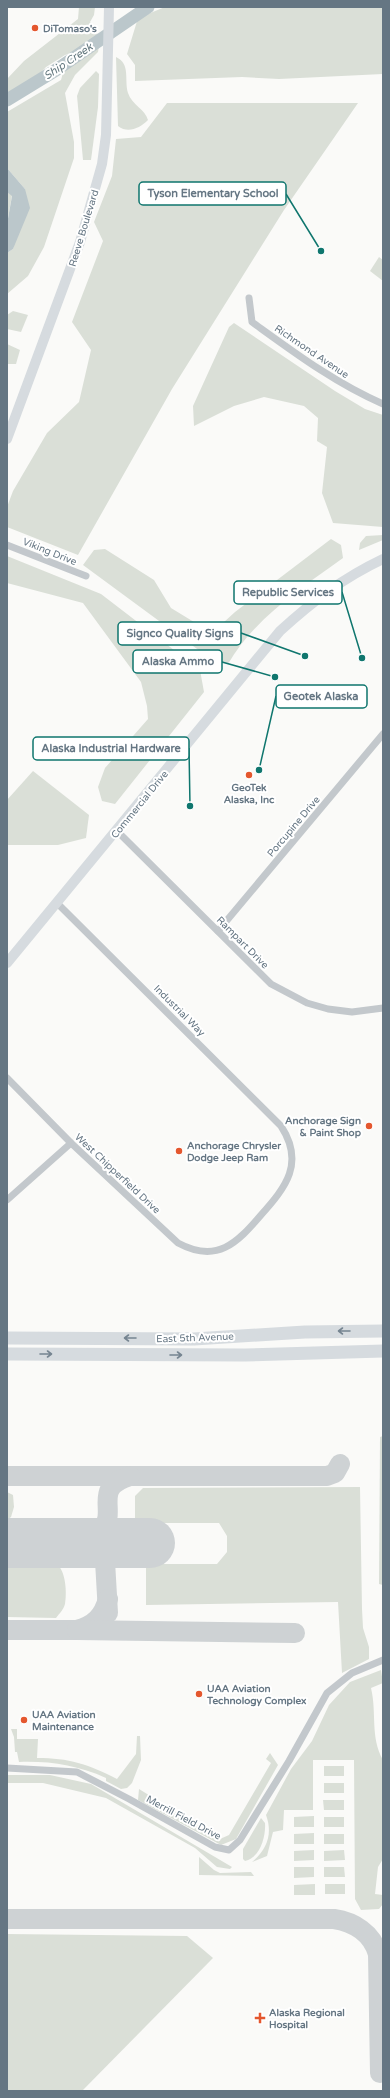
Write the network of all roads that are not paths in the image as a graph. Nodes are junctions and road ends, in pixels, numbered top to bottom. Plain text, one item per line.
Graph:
1 (109, 7) edge
2 (249, 298) dead end
3 (383, 404) edge
4 (7, 439) edge
5 (7, 545) edge
6 (383, 559) edge
7 (86, 576) dead end
8 (383, 734) edge
9 (117, 831) junction
10 (58, 903) junction
11 (218, 930) junction
12 (7, 963) edge
13 (383, 1008) edge
14 (7, 1078) edge
15 (71, 1143) junction
16 (7, 1200) edge
17 (231, 1245) joint
18 (383, 1331) edge
19 (7, 1338) edge
20 (383, 1351) edge
21 (7, 1354) edge
22 (383, 1660) edge
23 (7, 1768) edge

1 - 4 main road, Reeve Boulevard
2 - 3 street, Richmond Avenue
5 - 7 street, Viking Drive
6 - 9 main road, Commercial Drive
8 - 11 street, Porcupine Drive
9 - 10 main road, Commercial Drive
9 - 11 street, Rampart Drive
10 - 12 main road, Commercial Drive
10 - 17 street, Industrial Way
11 - 13 street, Rampart Drive
14 - 15 street, West Chipperfield Drive
15 - 16 street
15 - 17 street, West Chipperfield Drive
18 -> 19 highway, East 5th Avenue
21 -> 20 highway, East 5th Avenue
22 - 23 street, Merrill Field Drive

